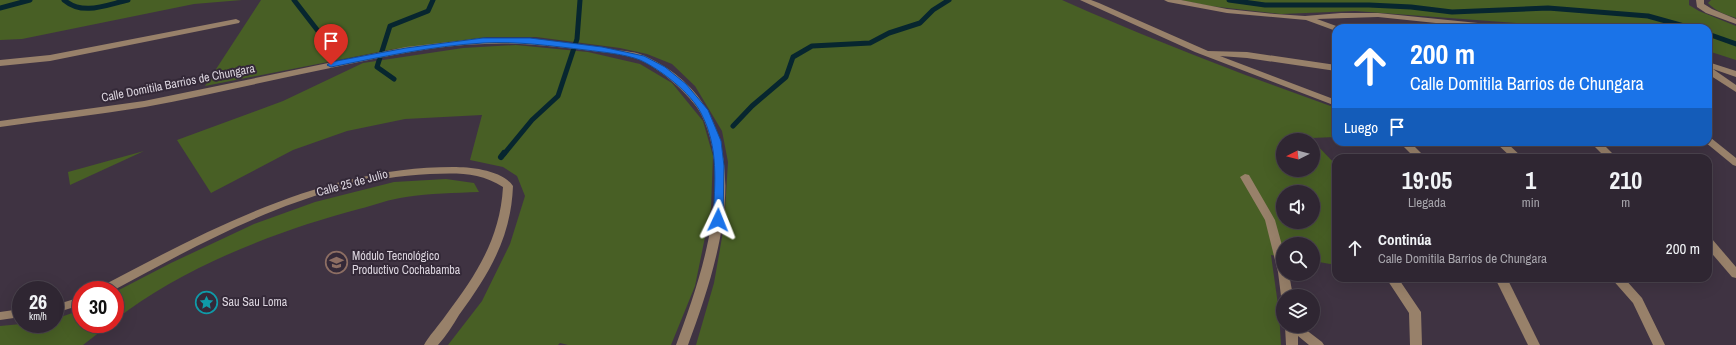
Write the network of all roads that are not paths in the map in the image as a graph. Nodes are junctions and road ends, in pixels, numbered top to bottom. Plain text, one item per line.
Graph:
1 (1084, 0) edge
2 (1168, 0) edge
3 (1700, 0) edge
4 (1305, 18) junction
5 (236, 21) dead end
6 (1736, 22) edge
7 (1468, 24) edge
8 (1332, 28) edge
9 (1203, 52) junction
10 (0, 62) edge
11 (1712, 66) edge
12 (1332, 67) edge
13 (1712, 73) edge
14 (1736, 74) edge
15 (1736, 89) edge
16 (1332, 101) edge
17 (0, 124) edge
18 (1712, 143) edge
19 (1408, 146) edge
20 (1504, 146) edge
21 (1599, 146) edge
22 (1417, 154) edge
23 (1514, 154) edge
24 (1608, 154) edge
25 (1736, 163) edge
26 (1245, 177) dead end
27 (1276, 244) edge
28 (1712, 247) edge
29 (1736, 274) edge
30 (121, 281) edge
31 (1395, 282) edge
32 (1504, 282) edge
33 (1621, 282) edge
34 (12, 314) edge
35 (0, 316) edge
36 (1292, 333) edge
37 (1302, 333) edge
38 (430, 345) edge
39 (682, 345) edge
40 (1292, 345) edge
41 (1318, 345) edge
42 (1416, 345) edge
43 (1534, 345) edge
44 (1659, 345) edge

1 - 9 street
2 - 4 street
3 - 6 street
4 - 7 street
4 - 8 street
5 - 10 street
9 - 12 street
9 - 16 street
11 - 14 street
13 - 15 street
17 - 39 street, Calle Domitila Barrios de Chungara
18 - 25 street
19 - 22 street
20 - 23 street
21 - 24 street
26 - 27 street
28 - 29 street
30 - 38 street, Calle 25 de Julio
31 - 42 street
32 - 43 street
33 - 44 street
34 - 35 street
36 - 40 street
37 - 41 street

